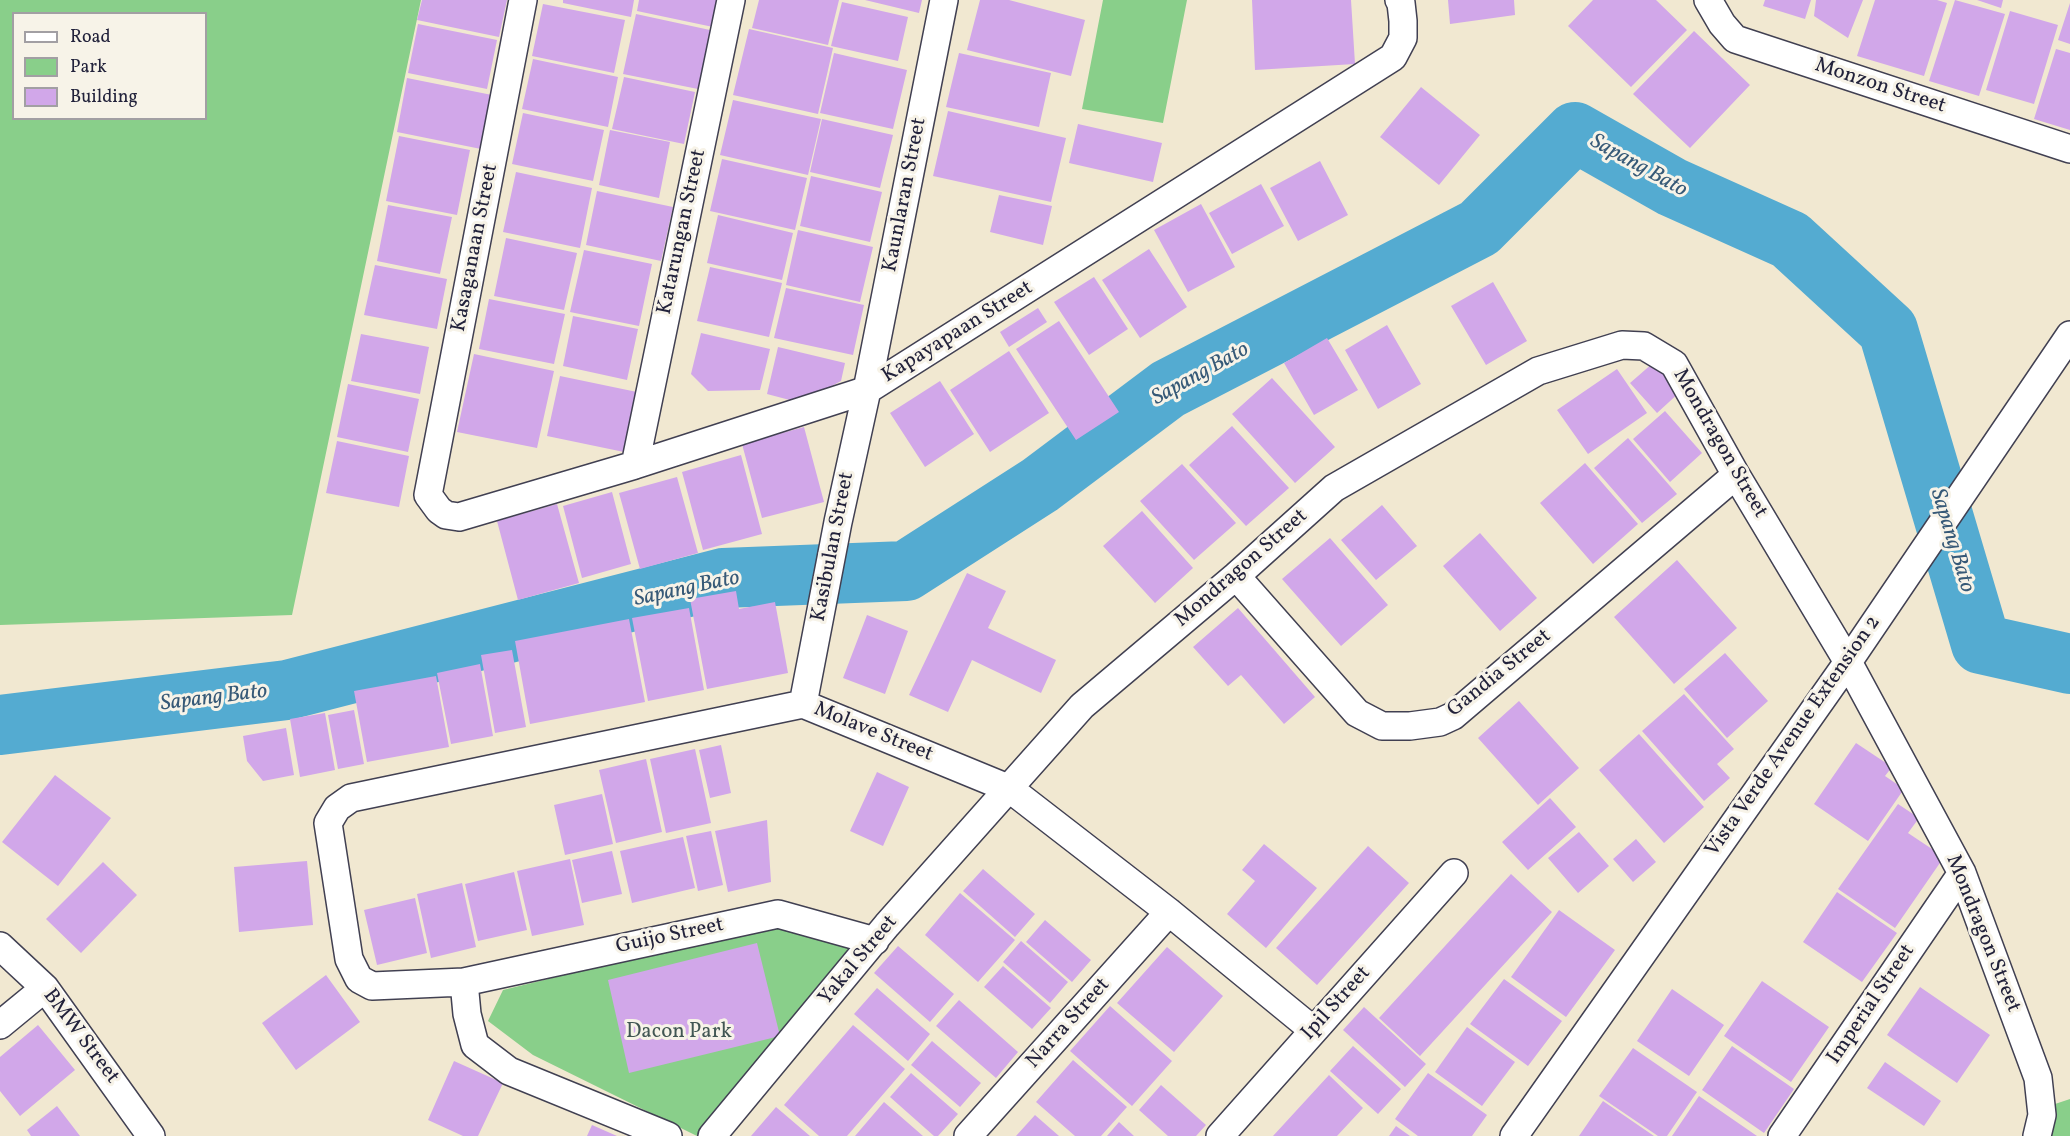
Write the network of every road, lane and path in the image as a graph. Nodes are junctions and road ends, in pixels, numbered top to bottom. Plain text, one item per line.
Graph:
1 (523, 0) edge
2 (731, 0) edge
3 (944, 0) edge
4 (1399, 0) edge
5 (1708, 0) edge
6 (2070, 149) edge
7 (2070, 335) edge
8 (867, 390) junction
9 (635, 465) junction
10 (1736, 475) junction
11 (428, 495) joint
12 (1236, 576) junction
13 (1848, 662) junction
14 (803, 704) junction
15 (1010, 789) junction
16 (328, 823) joint
17 (1454, 873) dead end
18 (1962, 873) junction
19 (1169, 912) junction
20 (875, 941) junction
21 (0, 946) edge
22 (464, 982) junction
23 (45, 988) junction
24 (0, 1025) edge
25 (1313, 1030) junction
26 (151, 1136) edge
27 (668, 1136) edge
28 (712, 1136) edge
29 (968, 1136) edge
30 (1220, 1136) edge
31 (1515, 1136) edge
32 (1782, 1136) edge
33 (2037, 1136) edge

1 - 11 street, Kasaganaan Street
2 - 9 street, Katarungan Street
3 - 8 street, Kaunlaran Street
4 - 8 street, Kapayapaan Street
5 - 6 street, Monzon Street
7 - 13 street, Vista Verde Avenue Extension 2
8 - 9 street, Kapayapaan Street
8 - 14 street, Kasibulan Street
9 - 11 street, Kapayapaan Street
10 - 12 street, Mondragon Street
10 - 12 street, Gandia Street
10 - 13 street, Mondragon Street
12 - 15 street, Mondragon Street
13 - 18 street, Mondragon Street
13 - 31 street, Vista Verde Avenue Extension 2
14 - 15 street, Molave Street
14 - 16 street, Molave Street
15 - 19 street, Molave Street
15 - 20 street, Yakal Street
16 - 22 street, Guijo Street
17 - 25 street, Ipil Street
18 - 32 street, Imperial Street
18 - 33 street, Mondragon Street
19 - 25 street, Molave Street
19 - 29 street, Narra Street
20 - 22 street, Guijo Street
20 - 28 street, Yakal Street
21 - 23 street, BMW Street
22 - 27 street
23 - 24 street
23 - 26 street, BMW Street
25 - 30 street, Ipil Street

